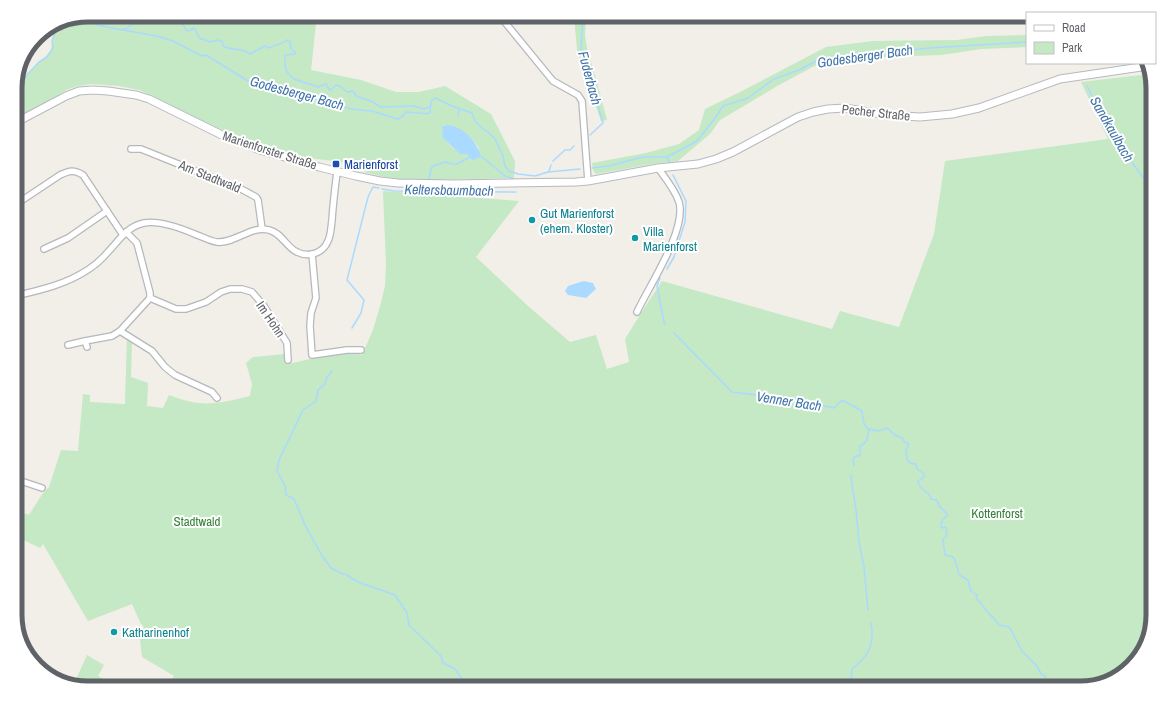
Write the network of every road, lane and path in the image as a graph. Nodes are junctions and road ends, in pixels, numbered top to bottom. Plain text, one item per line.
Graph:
1 (504, 22) edge
2 (1143, 67) edge
3 (22, 119) edge
4 (131, 149) dead end
5 (658, 168) junction
6 (337, 172) junction
7 (588, 181) junction
8 (22, 200) edge
9 (107, 211) junction
10 (262, 229) junction
11 (125, 234) junction
12 (44, 249) dead end
13 (312, 254) junction
14 (22, 294) edge
15 (150, 298) junction
16 (637, 312) dead end
17 (120, 331) junction
18 (85, 341) junction
19 (68, 345) dead end
20 (87, 347) dead end
21 (361, 350) dead end
22 (288, 360) dead end
23 (217, 398) dead end
24 (22, 481) edge
25 (42, 488) dead end

1 - 7 street
2 - 5 main road, Pecher Straße
3 - 6 main road, Marienforster Straße
4 - 10 street, Am Stadtwald
5 - 7 main road, Pecher Straße
5 - 16 street
6 - 7 main road, Marienforster Straße
6 - 13 street
8 - 9 street
9 - 11 street
9 - 12 street
10 - 11 street
10 - 13 street
11 - 14 street
11 - 15 street
13 - 21 street
15 - 17 street
15 - 22 street, Im Hohn
17 - 18 street
17 - 23 street
18 - 19 street
18 - 20 street
24 - 25 street

